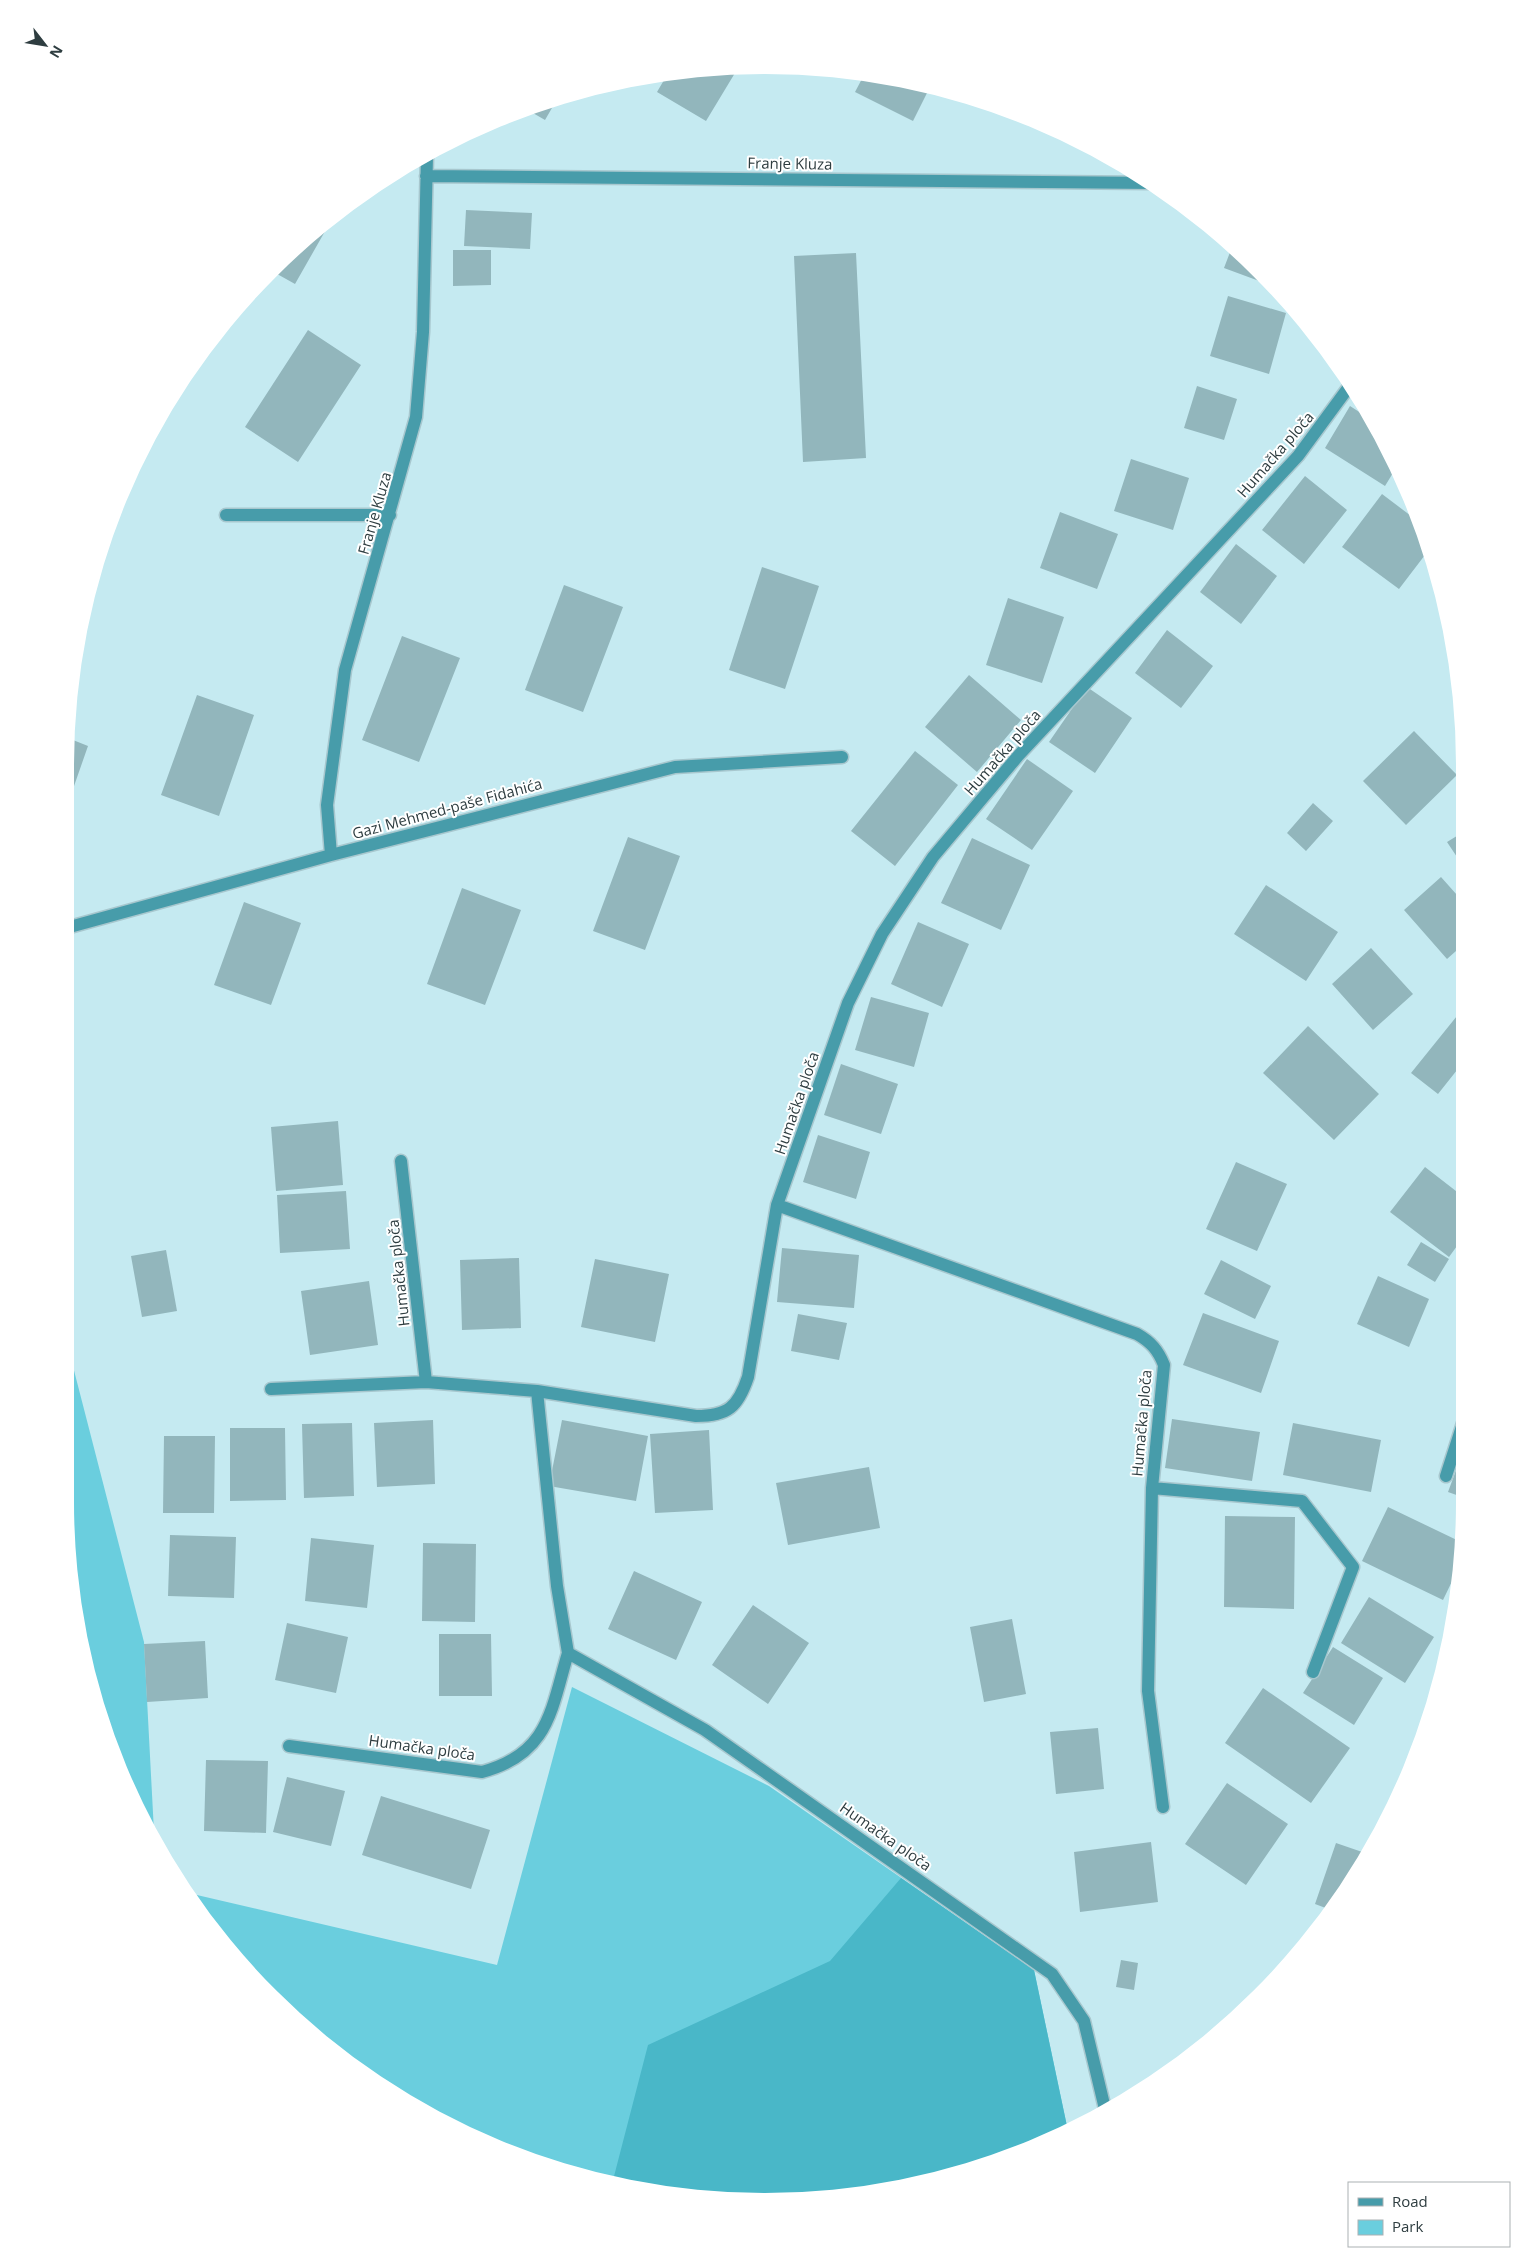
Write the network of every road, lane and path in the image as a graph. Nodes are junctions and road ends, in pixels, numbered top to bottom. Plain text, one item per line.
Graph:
1 (427, 162) edge
2 (426, 176) junction
3 (1139, 184) edge
4 (1346, 391) edge
5 (226, 515) dead end
6 (390, 516) junction
7 (842, 757) dead end
8 (331, 855) junction
9 (74, 926) edge
10 (401, 1161) dead end
11 (777, 1205) junction
12 (426, 1382) junction
13 (270, 1389) dead end
14 (537, 1391) junction
15 (1456, 1445) edge
16 (1446, 1476) dead end
17 (1152, 1488) junction
18 (568, 1652) junction
19 (1313, 1672) dead end
20 (289, 1746) dead end
21 (1163, 1807) dead end
22 (1104, 2105) edge

1 - 2 street, Franje Kluza
2 - 3 street, Franje Kluza
2 - 6 street, Franje Kluza
4 - 11 street, Humačka ploča
5 - 6 street
6 - 8 street, Franje Kluza
7 - 8 street, Gazi Mehmed-paše Fidahića
8 - 9 street, Gazi Mehmed-paše Fidahića
10 - 12 street, Humačka ploča
11 - 14 street, Humačka ploča
11 - 17 street, Humačka ploča
12 - 13 street, Humačka ploča
12 - 14 street, Humačka ploča
14 - 18 street, Humačka ploča
15 - 16 street
17 - 19 street, Humačka ploča
17 - 21 street, Humačka ploča
18 - 20 street, Humačka ploča
18 - 22 street, Humačka ploča

